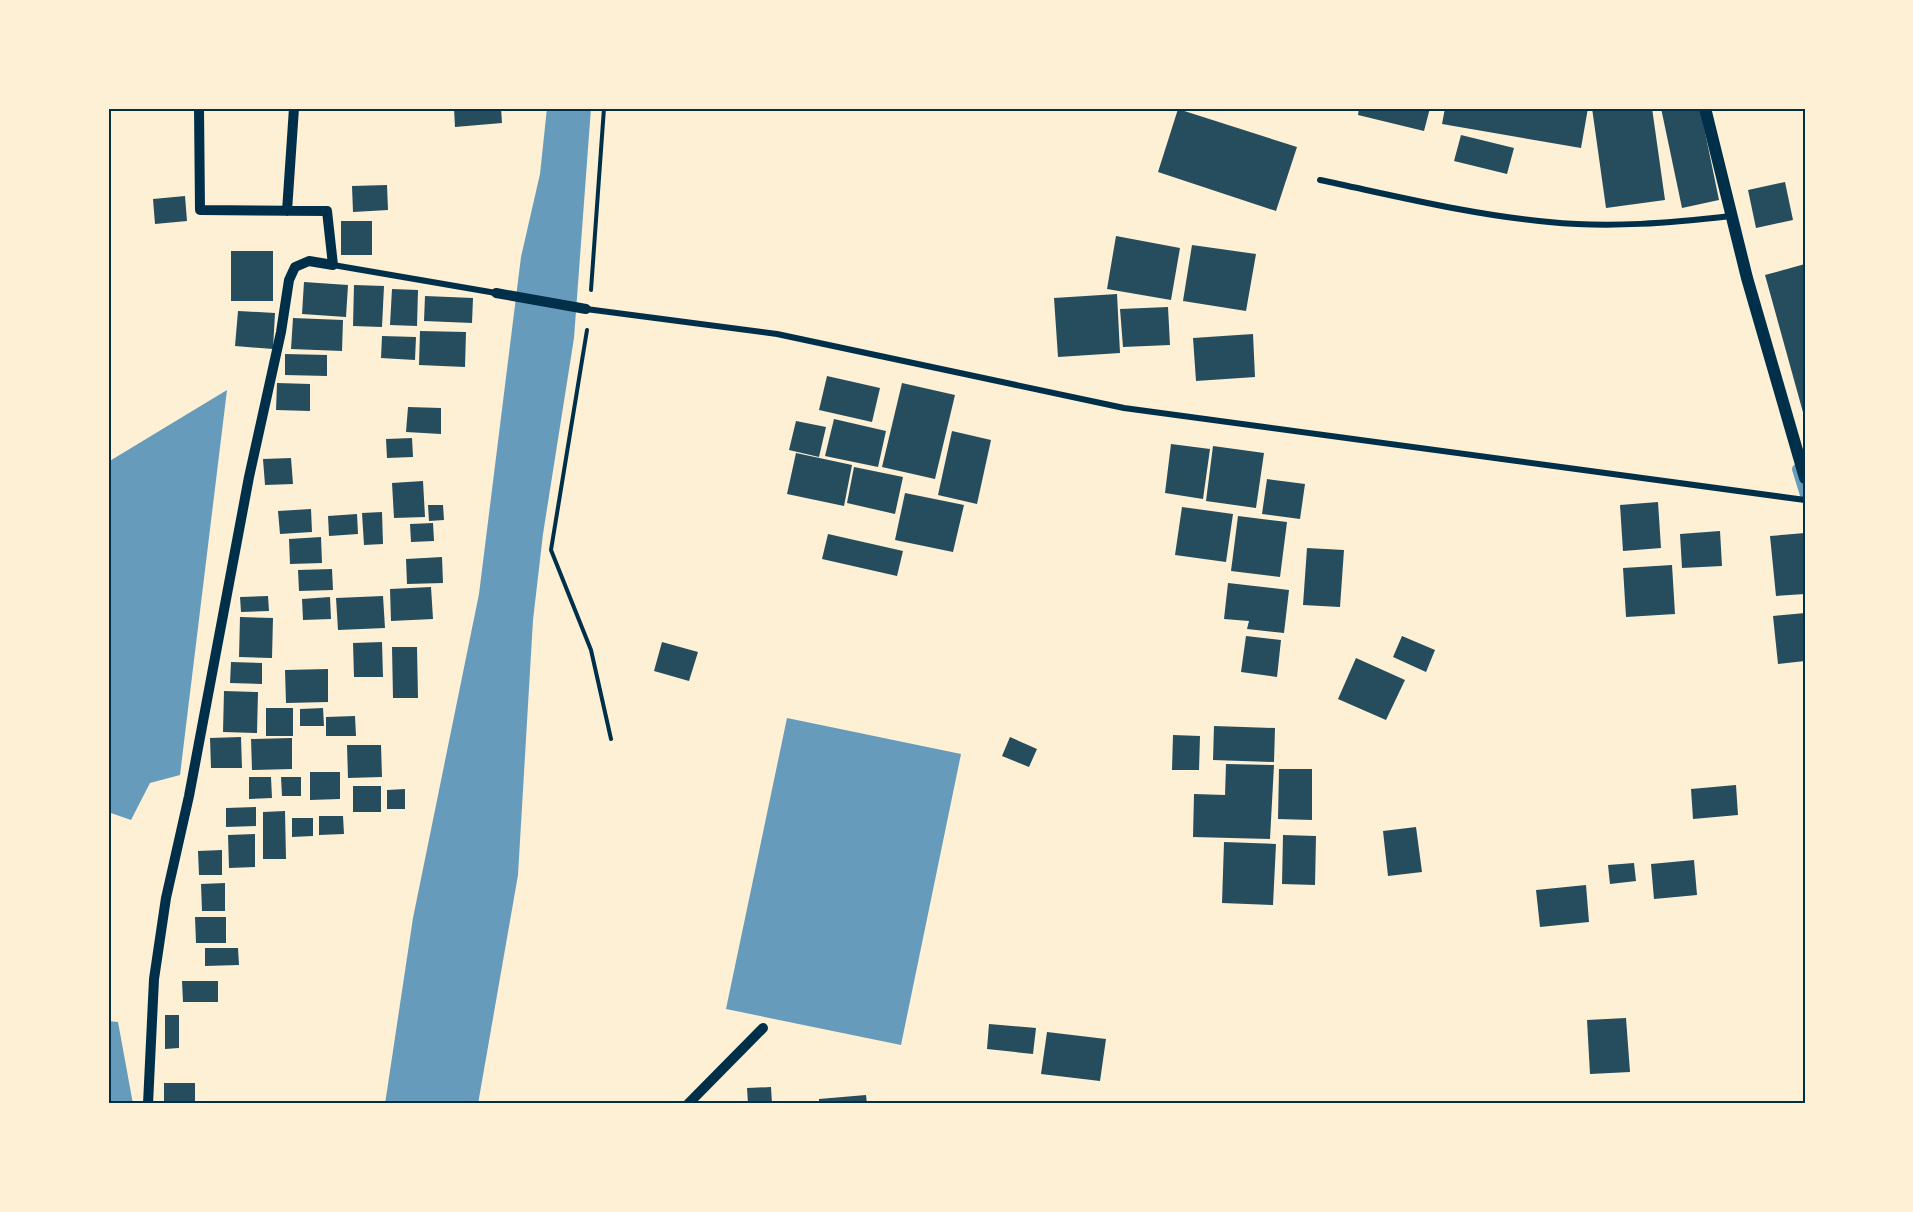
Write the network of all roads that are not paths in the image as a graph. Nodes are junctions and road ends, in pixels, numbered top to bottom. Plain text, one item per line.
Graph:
1 (199, 108) edge
2 (294, 108) edge
3 (1705, 108) edge
4 (1320, 180) dead end
5 (287, 210) junction
6 (1731, 216) junction
7 (333, 265) junction
8 (496, 293) joint
9 (588, 310) joint
10 (1805, 478) edge
11 (1805, 501) edge
12 (763, 1028) dead end
13 (148, 1104) edge
14 (688, 1104) edge

1 - 5 street
2 - 5 street
3 - 6 main road
4 - 6 street
5 - 7 street
6 - 10 main road
7 - 8 street
7 - 13 street
8 - 9 street
9 - 11 street
12 - 14 street

